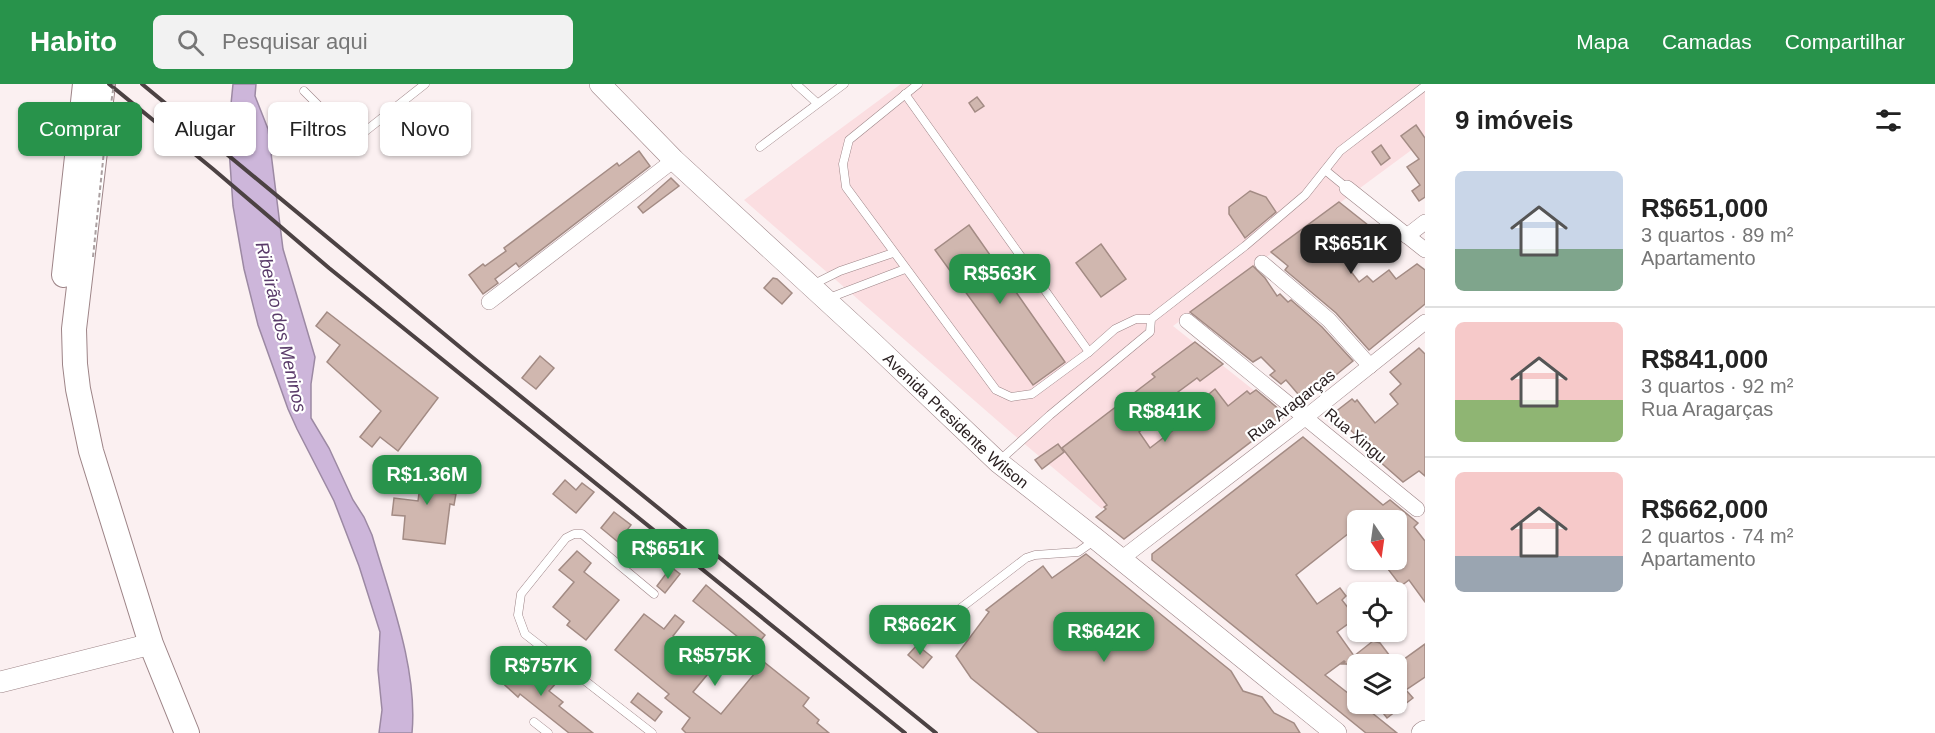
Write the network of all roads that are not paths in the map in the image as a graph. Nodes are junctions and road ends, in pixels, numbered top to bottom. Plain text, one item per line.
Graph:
1 (85, 84) edge
2 (103, 84) edge
3 (425, 84) edge
4 (600, 84) edge
5 (796, 84) edge
6 (844, 84) edge
7 (918, 84) edge
8 (1425, 86) edge
9 (304, 91) dead end
10 (905, 94) junction
11 (817, 103) junction
12 (760, 147) dead end
13 (674, 160) junction
14 (1325, 170) junction
15 (1347, 188) joint
16 (1425, 222) edge
17 (1407, 236) junction
18 (1425, 250) edge
19 (893, 253) junction
20 (80, 254) junction
21 (1262, 263) dead end
22 (905, 269) junction
23 (817, 292) junction
24 (489, 302) dead end
25 (1150, 319) junction
26 (1186, 321) dead end
27 (1425, 322) edge
28 (1089, 352) junction
29 (1370, 366) junction
30 (1306, 417) junction
31 (998, 462) junction
32 (1417, 509) dead end
33 (1096, 539) junction
34 (1122, 559) junction
35 (654, 594) dead end
36 (953, 614) dead end
37 (143, 646) junction
38 (0, 682) edge
39 (534, 722) dead end
40 (172, 733) edge
41 (187, 733) edge
42 (548, 733) edge
43 (652, 733) edge
44 (1336, 733) edge

1 - 20 main road
2 - 20 main road
3 - 9 lane
4 - 13 main road, Avenida Presidente Wilson
5 - 11 lane
6 - 11 lane
7 - 10 lane
8 - 14 lane
10 - 19 lane
10 - 28 lane
11 - 12 lane
13 - 23 main road, Avenida Presidente Wilson
13 - 24 street
14 - 15 lane
14 - 25 lane
15 - 17 street
16 - 17 street
17 - 18 street
19 - 22 lane
19 - 23 lane
20 - 37 main road
21 - 29 street
22 - 23 lane
22 - 28 lane
23 - 31 main road, Avenida Presidente Wilson
25 - 28 lane
25 - 31 lane
26 - 30 street, Rua Xingu
27 - 29 street, Rua Aragarças
29 - 30 street, Rua Aragarças
30 - 32 street, Rua Xingu
30 - 34 street, Rua Aragarças
31 - 33 main road, Avenida Presidente Wilson
33 - 34 main road, Avenida Presidente Wilson
33 - 36 lane
34 - 44 main road, Avenida Presidente Wilson
35 - 43 lane
37 - 38 main road
37 - 40 main road
37 - 41 main road
39 - 42 lane

